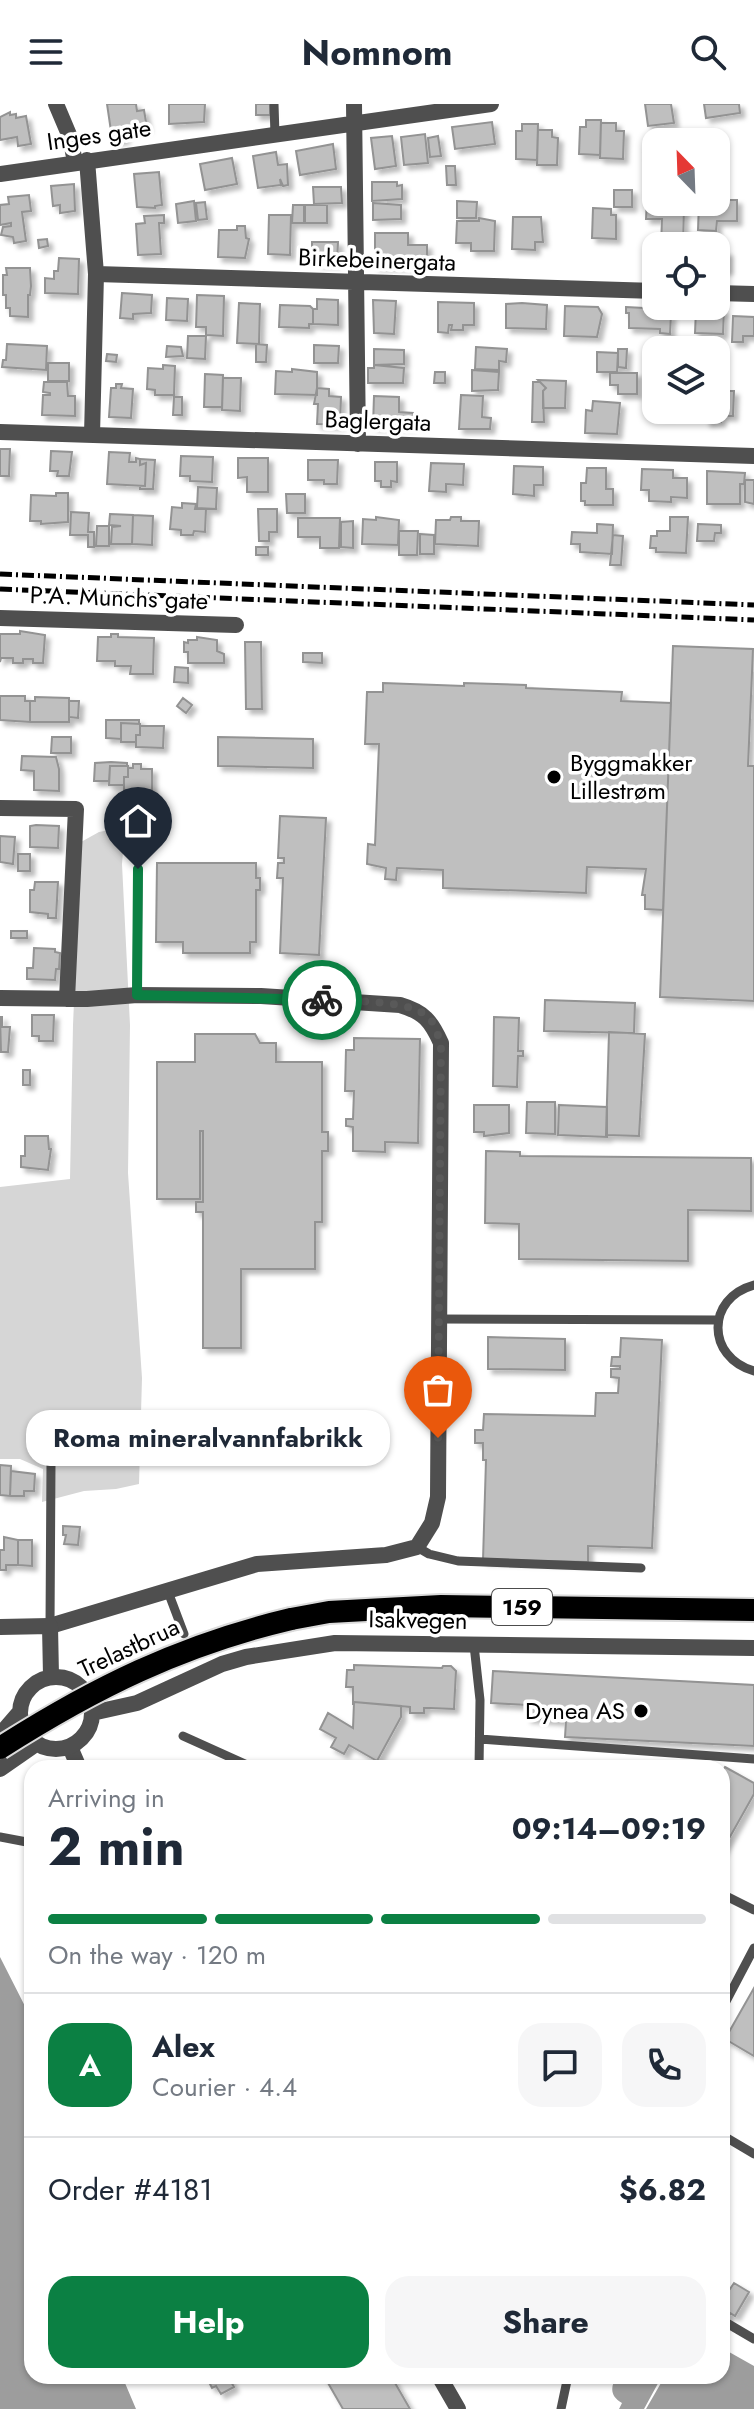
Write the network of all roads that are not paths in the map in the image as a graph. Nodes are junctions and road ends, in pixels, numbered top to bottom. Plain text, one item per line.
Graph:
1 (56, 104) edge
2 (274, 104) edge
3 (354, 104) edge
4 (491, 104) edge
5 (354, 123) junction
6 (275, 135) junction
7 (81, 161) junction
8 (0, 174) edge
9 (96, 274) junction
10 (357, 283) junction
11 (642, 291) edge
12 (730, 293) edge
13 (754, 294) edge
14 (0, 432) edge
15 (92, 435) junction
16 (358, 444) junction
17 (754, 456) edge
18 (0, 618) edge
19 (236, 625) dead end
20 (0, 808) edge
21 (138, 869) dead end
22 (137, 995) junction
23 (0, 998) edge
24 (67, 999) junction
25 (754, 1285) edge
26 (438, 1319) junction
27 (718, 1320) junction
28 (754, 1371) edge
29 (51, 1462) dead end
30 (417, 1547) junction
31 (641, 1568) dead end
32 (167, 1589) junction
33 (754, 1610) edge
34 (50, 1626) junction
35 (0, 1627) edge
36 (184, 1634) dead end
37 (474, 1645) junction
38 (754, 1648) edge
39 (51, 1676) junction
40 (19, 1713) junction
41 (92, 1713) junction
42 (0, 1735) edge
43 (183, 1736) dead end
44 (480, 1739) junction
45 (36, 1744) junction
46 (70, 1747) junction
47 (0, 1748) edge
48 (754, 1759) edge
49 (76, 1760) edge
50 (236, 1760) edge
51 (479, 1760) edge
52 (0, 1769) edge
53 (0, 1837) edge
54 (24, 1842) edge
55 (730, 1898) edge
56 (754, 1910) edge
57 (754, 1948) edge
58 (730, 1994) edge
59 (730, 2140) edge
60 (754, 2154) edge
61 (730, 2325) edge
62 (754, 2339) edge
63 (444, 2384) edge
64 (566, 2384) edge
65 (458, 2409) edge
66 (561, 2409) edge

1 - 7 street
2 - 6 lane
3 - 5 street
4 - 5 street, Inges gate
5 - 6 street, Inges gate
5 - 10 street
6 - 7 street, Inges gate
7 - 8 street, Inges gate
7 - 9 street
9 - 10 street, Birkebeinergata
9 - 15 street
10 - 11 street, Birkebeinergata
10 - 16 street
12 - 13 street
14 - 15 street, Baglergata
15 - 16 street, Baglergata
16 - 17 street, Baglergata
18 - 19 street, P.A. Munchs gate
20 - 24 street
21 - 22 lane
22 - 24 street
22 - 26 street
23 - 24 street
25 - 27 lane
26 - 27 lane
26 - 30 street
27 - 28 lane
29 - 34 lane
30 - 31 lane
30 - 32 street
32 - 34 street
32 - 36 lane
33 - 47 highway, Trelastbrua / 159, bridge
34 - 35 street
34 - 39 street
37 - 38 street, Isakvegen
37 - 41 street, Isakvegen
37 - 44 lane
39 - 40 street
39 - 41 street
40 - 42 street
40 - 45 street
41 - 46 street
43 - 50 lane
44 - 48 lane
44 - 51 lane
45 - 46 street
45 - 52 street
46 - 49 street
53 - 54 lane
55 - 56 lane
57 - 58 lane
59 - 60 lane
61 - 62 lane
63 - 65 street
64 - 66 lane

